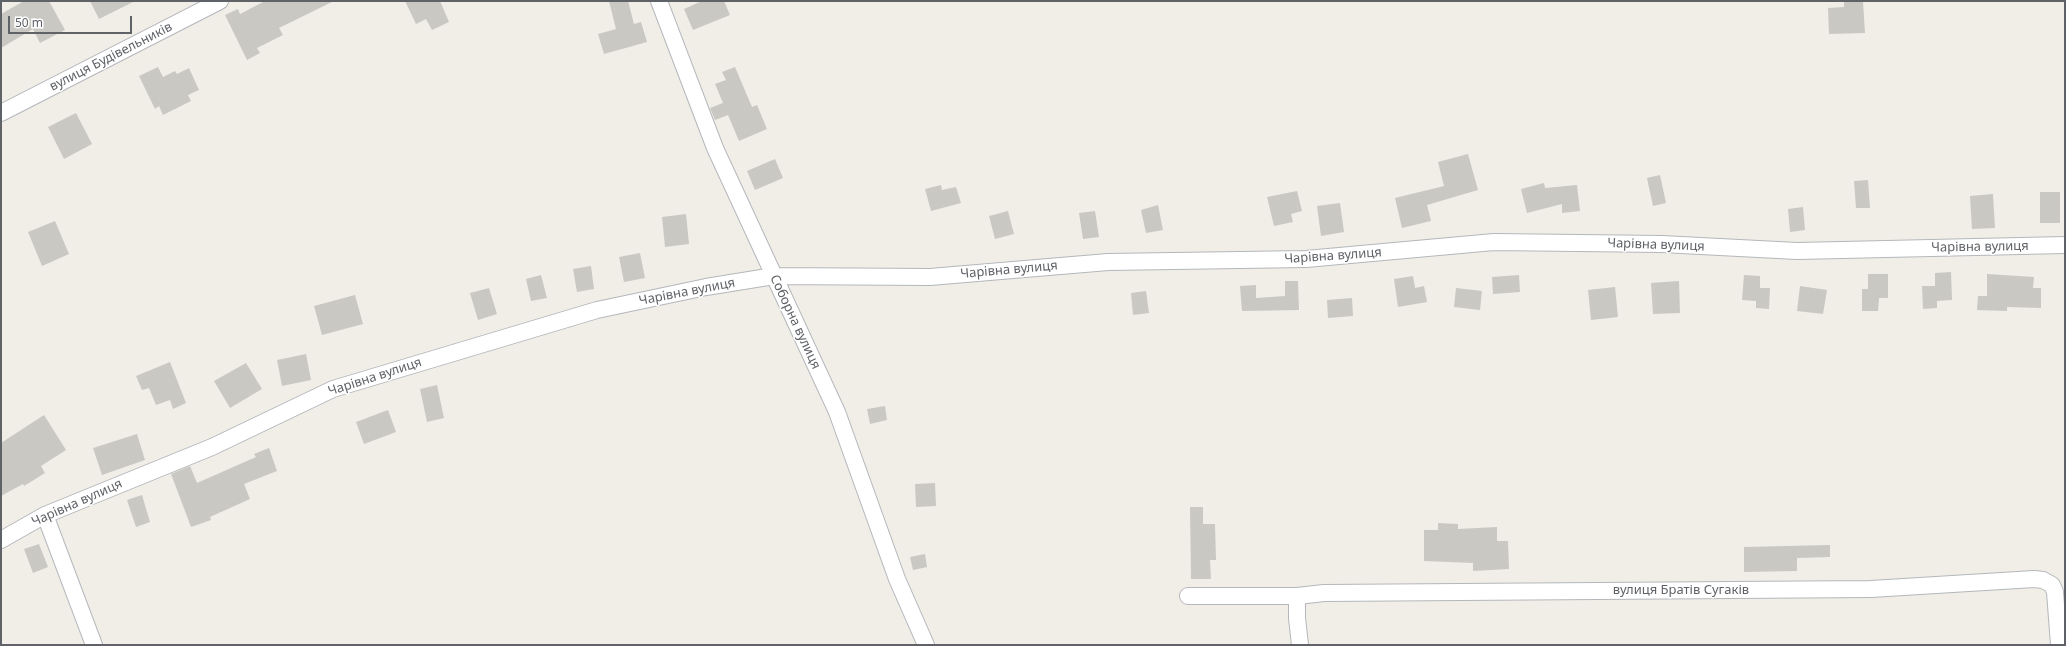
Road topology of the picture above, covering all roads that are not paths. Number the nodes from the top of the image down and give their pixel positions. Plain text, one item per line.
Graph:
1 (220, 1) edge
2 (659, 1) edge
3 (1, 113) edge
4 (2065, 245) edge
5 (774, 276) junction
6 (45, 515) junction
7 (1, 540) edge
8 (1188, 596) dead end
9 (1297, 596) junction
10 (94, 645) edge
11 (926, 645) edge
12 (1300, 645) edge
13 (2059, 645) edge

1 - 3 street, вулиця Будівельників
2 - 5 street, Соборна вулиця
4 - 5 street, Чарівна вулиця
5 - 6 street, Чарівна вулиця
5 - 11 street, Соборна вулиця
6 - 7 street, Чарівна вулиця
6 - 10 street
8 - 9 street, вулиця Братів Сугаків
9 - 12 street
9 - 13 street, вулиця Братів Сугаків

